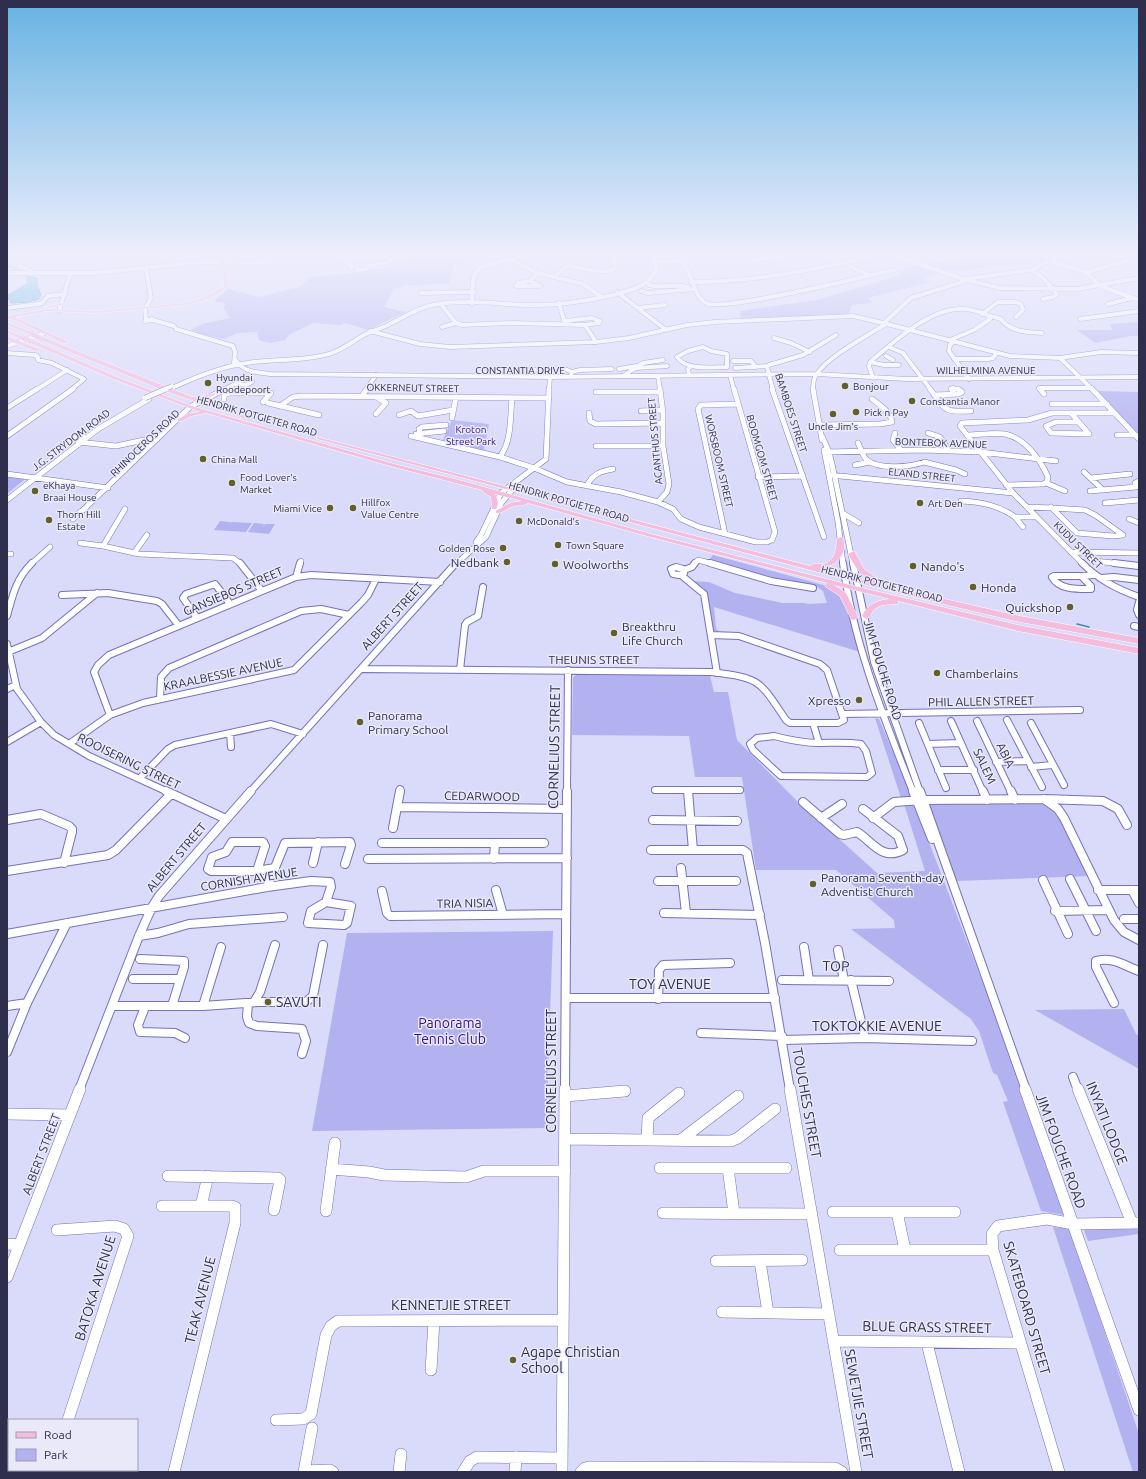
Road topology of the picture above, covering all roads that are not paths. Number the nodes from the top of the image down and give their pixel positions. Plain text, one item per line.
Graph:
1 (12, 325) edge
2 (29, 325) edge
3 (168, 325) edge
4 (383, 325) edge
5 (451, 325) edge
6 (461, 325) edge
7 (481, 325) edge
8 (585, 325) edge
9 (660, 325) edge
10 (694, 325) edge
11 (883, 325) edge
12 (893, 325) edge
13 (920, 325) edge
14 (982, 325) edge
15 (1004, 325) edge
16 (442, 327) dead end
17 (666, 330) junction
18 (912, 330) junction
19 (7, 331) edge
20 (371, 331) junction
21 (45, 333) junction
22 (1042, 333) dead end
23 (836, 335) dead end
24 (7, 338) edge
25 (774, 338) dead end
26 (952, 340) junction
27 (596, 342) junction
28 (13, 346) edge
29 (890, 347) junction
30 (810, 352) junction
31 (1139, 353) edge
32 (996, 354) junction
33 (1060, 358) junction
34 (954, 359) junction
35 (272, 360) junction
36 (663, 360) dead end
37 (893, 360) dead end
38 (733, 361) dead end
39 (870, 362) junction
40 (236, 363) junction
41 (876, 363) junction
42 (899, 365) dead end
43 (667, 366) dead end
44 (692, 366) junction
45 (768, 366) junction
46 (636, 367) junction
47 (756, 367) junction
48 (735, 368) dead end
49 (612, 369) dead end
50 (619, 369) dead end
51 (67, 370) junction
52 (219, 370) junction
53 (519, 370) dead end
54 (123, 372) junction
55 (240, 372) junction
56 (571, 374) junction
57 (817, 374) junction
58 (688, 375) junction
59 (375, 376) junction
60 (623, 376) junction
61 (730, 376) junction
62 (768, 376) junction
63 (835, 376) junction
64 (658, 377) junction
65 (1139, 377) edge
66 (115, 378) junction
67 (550, 378) junction
68 (874, 378) junction
69 (1082, 378) junction
70 (925, 379) junction
71 (969, 379) junction
72 (1033, 382) dead end
73 (173, 386) junction
74 (249, 387) junction
75 (1039, 388) junction
76 (1092, 388) junction
77 (596, 392) dead end
78 (660, 392) junction
79 (955, 394) dead end
80 (1044, 394) dead end
81 (934, 395) junction
82 (211, 396) junction
83 (362, 396) junction
84 (374, 396) junction
85 (186, 397) junction
86 (456, 397) junction
87 (512, 398) junction
88 (549, 398) junction
89 (147, 399) junction
90 (224, 399) dead end
91 (872, 399) dead end
92 (178, 403) junction
93 (200, 403) junction
94 (737, 404) junction
95 (1107, 404) junction
96 (280, 406) junction
97 (7, 408) edge
98 (192, 408) junction
99 (215, 408) junction
100 (453, 410) junction
101 (662, 410) junction
102 (641, 411) dead end
103 (971, 411) dead end
104 (1057, 411) dead end
105 (208, 413) junction
106 (589, 413) dead end
107 (1071, 413) junction
108 (1114, 413) junction
109 (376, 414) dead end
110 (400, 414) dead end
111 (319, 415) dead end
112 (452, 418) dead end
113 (180, 419) junction
114 (1079, 422) junction
115 (662, 423) junction
116 (446, 425) dead end
117 (418, 426) dead end
118 (819, 426) junction
119 (444, 431) dead end
120 (420, 433) junction
121 (895, 433) dead end
122 (928, 433) dead end
123 (90, 434) junction
124 (968, 435) junction
125 (7, 436) edge
126 (1117, 436) dead end
127 (1137, 437) edge
128 (158, 439) junction
129 (73, 443) junction
130 (90, 443) junction
131 (858, 443) dead end
132 (596, 446) dead end
133 (663, 446) junction
134 (900, 449) junction
135 (861, 450) junction
136 (923, 450) junction
137 (949, 451) junction
138 (827, 452) junction
139 (980, 452) junction
140 (500, 457) junction
141 (1039, 459) junction
142 (1056, 461) dead end
143 (870, 462) junction
144 (924, 462) junction
145 (855, 465) dead end
146 (534, 468) junction
147 (613, 469) dead end
148 (1084, 472) dead end
149 (7, 474) edge
150 (965, 474) dead end
151 (828, 475) junction
152 (22, 476) junction
153 (803, 476) junction
154 (32, 477) junction
155 (758, 477) junction
156 (835, 478) junction
157 (1091, 478) junction
158 (113, 481) junction
159 (457, 481) junction
160 (1137, 481) edge
161 (23, 482) junction
162 (1046, 483) junction
163 (1006, 485) junction
164 (94, 486) junction
165 (512, 486) junction
166 (587, 486) junction
167 (107, 488) junction
168 (1103, 490) junction
169 (1065, 491) dead end
170 (1090, 491) dead end
171 (1013, 493) junction
172 (504, 494) junction
173 (7, 495) edge
174 (7, 500) edge
175 (1139, 500) edge
176 (961, 501) dead end
177 (1127, 501) junction
178 (658, 502) junction
179 (1133, 506) dead end
180 (1027, 507) junction
181 (1051, 508) junction
182 (1117, 508) dead end
183 (125, 509) dead end
184 (556, 509) junction
185 (496, 510) junction
186 (844, 514) junction
187 (1036, 516) junction
188 (1015, 517) junction
189 (75, 519) dead end
190 (1129, 519) dead end
191 (1139, 523) edge
192 (846, 527) junction
193 (1023, 527) dead end
194 (725, 534) junction
195 (147, 535) dead end
196 (824, 537) dead end
197 (841, 539) junction
198 (80, 543) dead end
199 (103, 546) junction
200 (50, 547) dead end
201 (733, 548) junction
202 (1071, 552) junction
203 (134, 553) junction
204 (1139, 553) edge
205 (852, 554) junction
206 (301, 561) dead end
207 (1094, 561) dead end
208 (1139, 566) edge
209 (1081, 576) junction
210 (1097, 576) junction
211 (296, 577) junction
212 (814, 577) junction
213 (845, 577) junction
214 (1123, 578) junction
215 (376, 579) junction
216 (856, 580) junction
217 (1139, 580) edge
218 (440, 582) junction
219 (1139, 584) edge
220 (848, 586) junction
221 (483, 587) dead end
222 (813, 588) dead end
223 (858, 589) junction
224 (262, 591) junction
225 (10, 592) edge
226 (900, 592) junction
227 (98, 593) junction
228 (62, 595) dead end
229 (1139, 597) edge
230 (1139, 602) edge
231 (916, 603) junction
232 (230, 604) junction
233 (349, 615) junction
234 (1139, 615) edge
235 (7, 616) edge
236 (866, 616) junction
237 (854, 617) junction
238 (197, 618) junction
239 (178, 626) junction
240 (711, 635) junction
241 (1139, 641) edge
242 (7, 644) edge
243 (1139, 650) edge
244 (8, 652) junction
245 (362, 669) junction
246 (460, 670) junction
247 (568, 670) junction
248 (717, 673) junction
249 (16, 686) junction
250 (7, 689) edge
251 (160, 698) junction
252 (1080, 710) dead end
253 (842, 714) junction
254 (882, 714) junction
255 (893, 714) junction
256 (110, 715) junction
257 (1007, 720) dead end
258 (951, 721) dead end
259 (977, 721) dead end
260 (41, 722) junction
261 (813, 723) junction
262 (919, 723) dead end
263 (1031, 723) dead end
264 (230, 733) junction
265 (303, 734) junction
266 (7, 742) edge
267 (819, 743) junction
268 (961, 743) junction
269 (69, 744) junction
270 (928, 744) junction
271 (231, 747) dead end
272 (996, 762) junction
273 (1030, 764) junction
274 (1052, 765) junction
275 (938, 770) junction
276 (974, 770) junction
277 (140, 778) junction
278 (1064, 785) dead end
279 (400, 788) dead end
280 (946, 788) dead end
281 (1042, 788) dead end
282 (655, 790) dead end
283 (688, 790) junction
284 (740, 790) dead end
285 (171, 794) junction
286 (1044, 799) junction
287 (988, 800) junction
288 (1015, 800) junction
289 (920, 801) junction
290 (803, 802) dead end
291 (842, 804) dead end
292 (397, 807) junction
293 (567, 808) junction
294 (863, 809) dead end
295 (821, 818) junction
296 (873, 818) junction
297 (226, 819) junction
298 (7, 820) edge
299 (653, 820) dead end
300 (691, 820) junction
301 (737, 821) dead end
302 (1127, 824) dead end
303 (393, 828) dead end
304 (318, 842) junction
305 (382, 843) dead end
306 (495, 843) junction
307 (544, 843) dead end
308 (651, 850) dead end
309 (693, 850) junction
310 (567, 858) junction
311 (368, 859) dead end
312 (494, 859) junction
313 (64, 863) junction
314 (312, 863) dead end
315 (345, 864) dead end
316 (275, 868) junction
317 (681, 868) dead end
318 (7, 871) edge
319 (257, 871) junction
320 (1070, 879) dead end
321 (1043, 880) dead end
322 (658, 881) dead end
323 (683, 881) junction
324 (736, 881) dead end
325 (267, 887) junction
326 (496, 890) dead end
327 (1098, 890) junction
328 (1135, 890) edge
329 (382, 891) dead end
330 (326, 902) junction
331 (1139, 904) edge
332 (152, 907) junction
333 (1056, 910) junction
334 (1086, 910) junction
335 (1108, 910) junction
336 (664, 913) dead end
337 (686, 913) junction
338 (566, 914) junction
339 (503, 915) junction
340 (760, 915) junction
341 (283, 917) dead end
342 (1124, 919) dead end
343 (1139, 919) edge
344 (67, 923) junction
345 (1096, 931) dead end
346 (7, 934) edge
347 (1068, 934) dead end
348 (140, 936) junction
349 (1139, 940) edge
350 (275, 945) dead end
351 (323, 945) dead end
352 (221, 947) dead end
353 (804, 947) dead end
354 (838, 950) dead end
355 (140, 959) dead end
356 (730, 963) dead end
357 (1139, 971) edge
358 (133, 979) dead end
359 (180, 979) junction
360 (782, 980) dead end
361 (809, 980) junction
362 (848, 980) junction
363 (889, 981) dead end
364 (566, 998) junction
365 (775, 998) junction
366 (658, 999) junction
367 (254, 1002) junction
368 (27, 1003) junction
369 (1114, 1004) dead end
370 (7, 1006) edge
371 (112, 1006) junction
372 (172, 1006) junction
373 (203, 1006) junction
374 (145, 1007) junction
375 (701, 1033) dead end
376 (185, 1038) dead end
377 (782, 1038) junction
378 (865, 1038) junction
379 (972, 1041) dead end
380 (7, 1052) edge
381 (302, 1054) dead end
382 (1073, 1077) dead end
383 (625, 1091) dead end
384 (680, 1093) dead end
385 (565, 1096) junction
386 (738, 1096) dead end
387 (775, 1109) dead end
388 (7, 1114) edge
389 (70, 1115) junction
390 (565, 1139) junction
391 (682, 1139) junction
392 (647, 1140) junction
393 (335, 1143) dead end
394 (660, 1168) dead end
395 (728, 1168) junction
396 (786, 1168) dead end
397 (331, 1169) junction
398 (564, 1171) junction
399 (168, 1176) dead end
400 (208, 1176) junction
401 (162, 1206) dead end
402 (201, 1206) junction
403 (274, 1210) dead end
404 (326, 1212) dead end
405 (833, 1212) dead end
406 (897, 1212) junction
407 (955, 1212) dead end
408 (662, 1213) dead end
409 (734, 1213) junction
410 (812, 1214) junction
411 (1135, 1223) edge
412 (1072, 1224) junction
413 (58, 1230) dead end
414 (7, 1244) edge
415 (19, 1245) junction
416 (840, 1250) dead end
417 (905, 1250) junction
418 (993, 1250) junction
419 (802, 1260) dead end
420 (716, 1261) dead end
421 (760, 1261) junction
422 (7, 1277) edge
423 (722, 1312) dead end
424 (768, 1313) junction
425 (829, 1314) junction
426 (563, 1320) junction
427 (434, 1321) junction
428 (833, 1341) junction
429 (927, 1343) junction
430 (1020, 1343) junction
431 (431, 1370) dead end
432 (1139, 1410) edge
433 (68, 1419) edge
434 (276, 1420) dead end
435 (312, 1428) dead end
436 (401, 1454) dead end
437 (516, 1457) junction
438 (562, 1458) junction
439 (174, 1472) edge
440 (304, 1472) edge
441 (332, 1472) edge
442 (399, 1472) edge
443 (463, 1472) edge
444 (515, 1472) edge
445 (562, 1472) edge
446 (581, 1472) edge
447 (842, 1472) edge
448 (856, 1472) edge
449 (959, 1472) edge
450 (1059, 1472) edge

1 - 54 main road, HENDRIK POTGIETER ROAD, bridge
2 - 21 main road
3 - 40 street
4 - 20 street
5 - 16 street
6 - 7 street
8 - 27 street
9 - 17 street
10 - 17 street
11 - 57 street
12 - 18 street
13 - 18 street
14 - 26 street
15 - 22 street
17 - 27 street
18 - 26 street
18 - 29 street
19 - 28 main road, HENDRIK POTGIETER ROAD
20 - 27 street
20 - 35 street
21 - 28 street
21 - 54 main road
23 - 30 street, BAMBOES STREET
24 - 28 main road
25 - 30 street
26 - 32 street
26 - 34 street
28 - 51 street
28 - 66 main road
28 - 66 main road, HENDRIK POTGIETER ROAD, bridge
29 - 39 street
29 - 70 street
30 - 45 street, BAMBOES STREET
31 - 33 street
32 - 33 street
32 - 34 street
33 - 69 street
34 - 71 street
35 - 40 street
35 - 40 street
36 - 46 street
37 - 41 street
38 - 47 street
39 - 41 street
39 - 68 street
40 - 52 street
40 - 55 street
40 - 59 street, CONSTANTIA DRIVE
40 - 73 street
41 - 42 street
43 - 46 street
44 - 44 street
44 - 58 street
45 - 47 street
45 - 62 street, BAMBOES STREET
46 - 50 street
46 - 60 street
47 - 48 street
49 - 56 street
51 - 97 street
51 - 125 street
52 - 55 street, CONSTANTIA DRIVE
52 - 73 street
53 - 56 street
54 - 85 main road, HENDRIK POTGIETER ROAD
55 - 59 street, CONSTANTIA DRIVE
56 - 60 street, CONSTANTIA DRIVE
56 - 67 street, CONSTANTIA DRIVE
57 - 62 street, CONSTANTIA DRIVE
57 - 63 street, WILHELMINA AVENUE
57 - 63 street
57 - 118 street, JIM FOUCHE ROAD
58 - 61 street, CONSTANTIA DRIVE
58 - 64 street, CONSTANTIA DRIVE
59 - 67 street, CONSTANTIA DRIVE
59 - 83 street
60 - 64 street, CONSTANTIA DRIVE
61 - 62 street, CONSTANTIA DRIVE
61 - 64 street, CONSTANTIA DRIVE
61 - 94 street, BOOMGOM STREET
62 - 153 street, BAMBOES STREET
63 - 68 street, WILHELMINA AVENUE
64 - 67 street, CONSTANTIA DRIVE
64 - 78 street, ACANTHUS STREET
65 - 69 street, WILHELMINA AVENUE
66 - 92 main road, HENDRIK POTGIETER ROAD
67 - 88 street
68 - 70 street, WILHELMINA AVENUE
69 - 71 street, WILHELMINA AVENUE
69 - 76 street
70 - 71 street, WILHELMINA AVENUE
70 - 81 street
72 - 75 street
73 - 89 street, bridge
74 - 82 street, RHINOCEROS ROAD
74 - 90 street
74 - 96 street
75 - 76 street
75 - 80 street
76 - 95 street
77 - 78 street
78 - 101 street, ACANTHUS STREET
79 - 81 street
81 - 103 street
82 - 85 main road
82 - 93 street, RHINOCEROS ROAD
82 - 99 main road
83 - 84 street, OKKERNEUT STREET
83 - 96 street, OKKERNEUT STREET
84 - 86 street, OKKERNEUT STREET
84 - 109 street
85 - 93 main road, HENDRIK POTGIETER ROAD
86 - 87 street, OKKERNEUT STREET
86 - 100 street
87 - 88 street, OKKERNEUT STREET
87 - 140 street
88 - 146 street, ALBERT STREET
89 - 123 street, J.G. STRYDOM ROAD
89 - 129 street, J.G. STRYDOM ROAD
91 - 118 street
92 - 98 main road, HENDRIK POTGIETER ROAD
92 - 113 main road
93 - 98 street, RHINOCEROS ROAD
93 - 99 main road, HENDRIK POTGIETER ROAD
94 - 155 street, BOOMGOM STREET
94 - 194 street, WORSBOOM STREET
95 - 104 street
95 - 108 street
96 - 111 street
98 - 105 main road, HENDRIK POTGIETER ROAD
98 - 113 street, RHINOCEROS ROAD
99 - 165 main road, HENDRIK POTGIETER ROAD
100 - 110 street
100 - 112 street
101 - 102 street
101 - 115 street, ACANTHUS STREET
105 - 113 main road
105 - 159 main road, HENDRIK POTGIETER ROAD
106 - 115 street
107 - 108 street
107 - 114 street
107 - 124 street, KUDU STREET
108 - 127 street
113 - 128 street, RHINOCEROS ROAD
114 - 114 street
115 - 133 street, ACANTHUS STREET
116 - 120 street
117 - 120 street
118 - 138 street, JIM FOUCHE ROAD
119 - 120 street
120 - 140 street
121 - 134 street
122 - 137 street
123 - 129 street, J.G. STRYDOM ROAD
123 - 130 street
124 - 139 street, KUDU STREET
124 - 141 street
126 - 127 street
128 - 130 street
128 - 158 street, RHINOCEROS ROAD
128 - 167 street, RHINOCEROS ROAD
129 - 130 street
129 - 130 street
129 - 154 street, J.G. STRYDOM ROAD
131 - 135 street
132 - 133 street
133 - 178 street, ACANTHUS STREET
134 - 135 street, BONTEBOK AVENUE
134 - 136 street, BONTEBOK AVENUE
135 - 138 street, BONTEBOK AVENUE
135 - 143 street
136 - 137 street, BONTEBOK AVENUE
136 - 144 street
137 - 139 street, BONTEBOK AVENUE
138 - 151 street, JIM FOUCHE ROAD
138 - 156 street, JIM FOUCHE ROAD
139 - 141 street, BONTEBOK AVENUE
139 - 163 street, KUDU STREET
140 - 146 street
141 - 142 street, BONTEBOK AVENUE
141 - 162 street
143 - 144 street
143 - 145 street
144 - 150 street
146 - 165 street, ALBERT STREET
146 - 166 street
147 - 166 street
148 - 157 street
149 - 152 street
151 - 156 street, ELAND STREET
151 - 197 street, JIM FOUCHE ROAD
152 - 154 street
152 - 161 street
153 - 155 street
153 - 196 street, BAMBOES STREET
154 - 161 street, J.G. STRYDOM ROAD
154 - 164 street
154 - 174 street, J.G. STRYDOM ROAD
155 - 194 street, BOOMGOM STREET
156 - 171 street, ELAND STREET
156 - 186 street, JIM FOUCHE ROAD
157 - 160 street
157 - 168 street
158 - 164 street
158 - 167 street, RHINOCEROS ROAD
159 - 172 main road, HENDRIK POTGIETER ROAD
159 - 185 main road
160 - 168 street
161 - 173 street, J.G. STRYDOM ROAD
162 - 163 street
162 - 169 street
163 - 171 street, KUDU STREET
164 - 167 street
165 - 172 street, ALBERT STREET
165 - 201 main road, HENDRIK POTGIETER ROAD
166 - 178 street
167 - 189 street, RHINOCEROS ROAD
168 - 170 street
171 - 180 street, KUDU STREET
172 - 184 main road, HENDRIK POTGIETER ROAD
172 - 185 street, ALBERT STREET
175 - 177 street
176 - 188 street
177 - 179 street
177 - 182 street
178 - 194 street
180 - 181 street
180 - 187 street, KUDU STREET
181 - 181 street
183 - 199 street
184 - 185 main road
184 - 212 main road, HENDRIK POTGIETER ROAD
185 - 218 street, ALBERT STREET
186 - 192 street, JIM FOUCHE ROAD
186 - 192 street
187 - 188 street
187 - 202 street, KUDU STREET
188 - 193 street
190 - 191 street
192 - 205 street, JIM FOUCHE ROAD
195 - 203 street
197 - 201 main road
197 - 213 street, JIM FOUCHE ROAD
198 - 199 street
199 - 203 street
200 - 225 street
201 - 213 main road, HENDRIK POTGIETER ROAD
202 - 204 street
202 - 210 street, KUDU STREET
203 - 224 street
205 - 216 street, JIM FOUCHE ROAD
205 - 226 main road
206 - 211 street
207 - 208 street
209 - 209 street
209 - 210 street
210 - 214 street
210 - 229 street, KUDU STREET
211 - 215 street, GANSIEBOS STREET
211 - 224 street, GANSIEBOS STREET
212 - 220 main road, HENDRIK POTGIETER ROAD
212 - 237 main road
213 - 216 main road, HENDRIK POTGIETER ROAD
213 - 220 street, JIM FOUCHE ROAD
214 - 217 street
214 - 219 street
215 - 218 street, GANSIEBOS STREET
215 - 233 street, KRAALBESSIE AVENUE
216 - 223 street, JIM FOUCHE ROAD
216 - 226 main road, HENDRIK POTGIETER ROAD
218 - 245 street, ALBERT STREET
220 - 223 main road, HENDRIK POTGIETER ROAD
220 - 237 street, JIM FOUCHE ROAD
221 - 246 street
222 - 240 street
223 - 231 main road, HENDRIK POTGIETER ROAD
223 - 236 street, JIM FOUCHE ROAD
224 - 232 street, GANSIEBOS STREET
225 - 235 street
226 - 241 main road, HENDRIK POTGIETER ROAD
227 - 228 street
227 - 239 street
227 - 244 street
230 - 234 street
231 - 236 main road
231 - 243 main road, HENDRIK POTGIETER ROAD
232 - 238 street, GANSIEBOS STREET
232 - 238 street
233 - 251 street, KRAALBESSIE AVENUE
233 - 251 street
236 - 255 street, JIM FOUCHE ROAD
237 - 254 street, JIM FOUCHE ROAD
238 - 239 street, GANSIEBOS STREET
239 - 256 street, GANSIEBOS STREET
240 - 248 street
240 - 253 street
242 - 244 street, ROOISERING STREET
244 - 249 street, ROOISERING STREET
245 - 246 street, THEUNIS STREET
245 - 265 street, ALBERT STREET
246 - 247 street, THEUNIS STREET
247 - 248 street, THEUNIS STREET
247 - 293 street, CORNELIUS STREET
248 - 261 street, THEUNIS STREET
249 - 250 street
249 - 260 street, ROOISERING STREET
251 - 256 street, KRAALBESSIE AVENUE
252 - 255 street, PHIL ALLEN STREET
253 - 254 street, PHIL ALLEN STREET
253 - 261 street
254 - 255 street, PHIL ALLEN STREET
254 - 289 street, JIM FOUCHE ROAD
255 - 289 street, JIM FOUCHE ROAD
256 - 269 street, KRAALBESSIE AVENUE
257 - 273 street
258 - 268 street, SALEM
259 - 272 street, ABIA
260 - 266 street
260 - 269 street, ROOISERING STREET
261 - 267 street
262 - 270 street
263 - 274 street
264 - 265 street
264 - 271 street
264 - 277 street
265 - 297 street, ALBERT STREET
267 - 267 street
268 - 270 street, SALEM
268 - 276 street, SALEM
269 - 277 street, ROOISERING STREET
270 - 275 street
272 - 273 street
272 - 288 street, ABIA
273 - 274 street
273 - 281 street
274 - 278 street
275 - 276 street
275 - 280 street
276 - 287 street, SALEM
277 - 285 street, ROOISERING STREET
279 - 292 street
282 - 283 street
283 - 284 street
283 - 300 street
285 - 297 street, ROOISERING STREET
285 - 313 street
286 - 288 street
286 - 302 street
286 - 327 street
287 - 288 street
287 - 289 street
289 - 296 street
289 - 412 street, JIM FOUCHE ROAD
290 - 295 street
291 - 295 street
292 - 293 street, CEDARWOOD
292 - 303 street
293 - 310 street, CORNELIUS STREET
294 - 296 street
295 - 296 street
297 - 332 street, ALBERT STREET
298 - 313 street
299 - 300 street
300 - 301 street
300 - 309 street
304 - 314 street
304 - 315 street
304 - 316 street
305 - 306 street
306 - 307 street
306 - 312 street
308 - 309 street
309 - 340 street, TOUCHES STREET
310 - 312 street
310 - 338 street, CORNELIUS STREET
311 - 312 street
313 - 318 street
316 - 319 street
316 - 325 street
317 - 323 street
319 - 319 street
320 - 334 street
321 - 333 street
322 - 323 street
323 - 324 street
323 - 337 street
325 - 330 street, CORNISH AVENUE
325 - 332 street, CORNISH AVENUE
326 - 339 street
327 - 328 street
327 - 335 street
328 - 331 street
329 - 339 street, TRIA NISIA
330 - 330 street
332 - 344 street, CORNISH AVENUE
332 - 348 street, ALBERT STREET
333 - 334 street
333 - 347 street
334 - 335 street
334 - 345 street
335 - 349 street
336 - 337 street
337 - 340 street
338 - 339 street, TRIA NISIA
338 - 364 street, CORNELIUS STREET
340 - 365 street, TOUCHES STREET
341 - 348 street
342 - 343 street
344 - 346 street, CORNISH AVENUE
344 - 368 street
348 - 371 street, ALBERT STREET
350 - 367 street
351 - 367 street
352 - 373 street
353 - 361 street
354 - 362 street
355 - 359 street
356 - 366 street
357 - 369 street
358 - 359 street
359 - 372 street
360 - 361 street, TOP
361 - 362 street, TOP
362 - 363 street, TOP
362 - 378 street
364 - 366 street, TOY AVENUE
364 - 385 street, CORNELIUS STREET
365 - 366 street, TOY AVENUE
365 - 377 street, TOUCHES STREET
367 - 373 street
367 - 381 street
368 - 370 street
368 - 380 street
371 - 374 street
371 - 389 street, ALBERT STREET
372 - 373 street
372 - 374 street
374 - 376 street
375 - 377 street, TOKTOKKIE AVENUE
377 - 378 street, TOKTOKKIE AVENUE
377 - 410 street, TOUCHES STREET
378 - 379 street, TOKTOKKIE AVENUE
382 - 411 street, INYATI LODGE
383 - 385 street
384 - 392 street
385 - 390 street, CORNELIUS STREET
386 - 391 street
387 - 391 street
388 - 389 street
389 - 415 street, ALBERT STREET
390 - 392 street
390 - 398 street, CORNELIUS STREET
391 - 392 street
393 - 397 street
394 - 395 street
395 - 396 street
395 - 409 street
397 - 398 street
397 - 404 street
398 - 426 street, CORNELIUS STREET
399 - 400 street
400 - 402 street
400 - 403 street
401 - 402 street, TEAK AVENUE
402 - 439 street, TEAK AVENUE
405 - 406 street
406 - 407 street
406 - 417 street
408 - 409 street
409 - 410 street
410 - 425 street, TOUCHES STREET
411 - 412 street, SKATEBOARD STREET
412 - 418 street, SKATEBOARD STREET
412 - 432 street, JIM FOUCHE ROAD
413 - 433 street, BATOKA AVENUE
414 - 415 street
415 - 422 street, ALBERT STREET
416 - 417 street
417 - 418 street
418 - 430 street, SKATEBOARD STREET
419 - 421 street
420 - 421 street
421 - 424 street
423 - 424 street
424 - 425 street
425 - 428 street, TOUCHES STREET
426 - 427 street, KENNETJIE STREET
426 - 438 street, CORNELIUS STREET
427 - 431 street
427 - 434 street, KENNETJIE STREET
428 - 429 street, BLUE GRASS STREET
428 - 448 street, SEWETJIE STREET
429 - 430 street, BLUE GRASS STREET
429 - 449 street
430 - 450 street, SKATEBOARD STREET
435 - 440 street
436 - 442 street
437 - 438 street
437 - 443 street
437 - 444 street
438 - 445 street, CORNELIUS STREET
440 - 441 street
446 - 447 street

